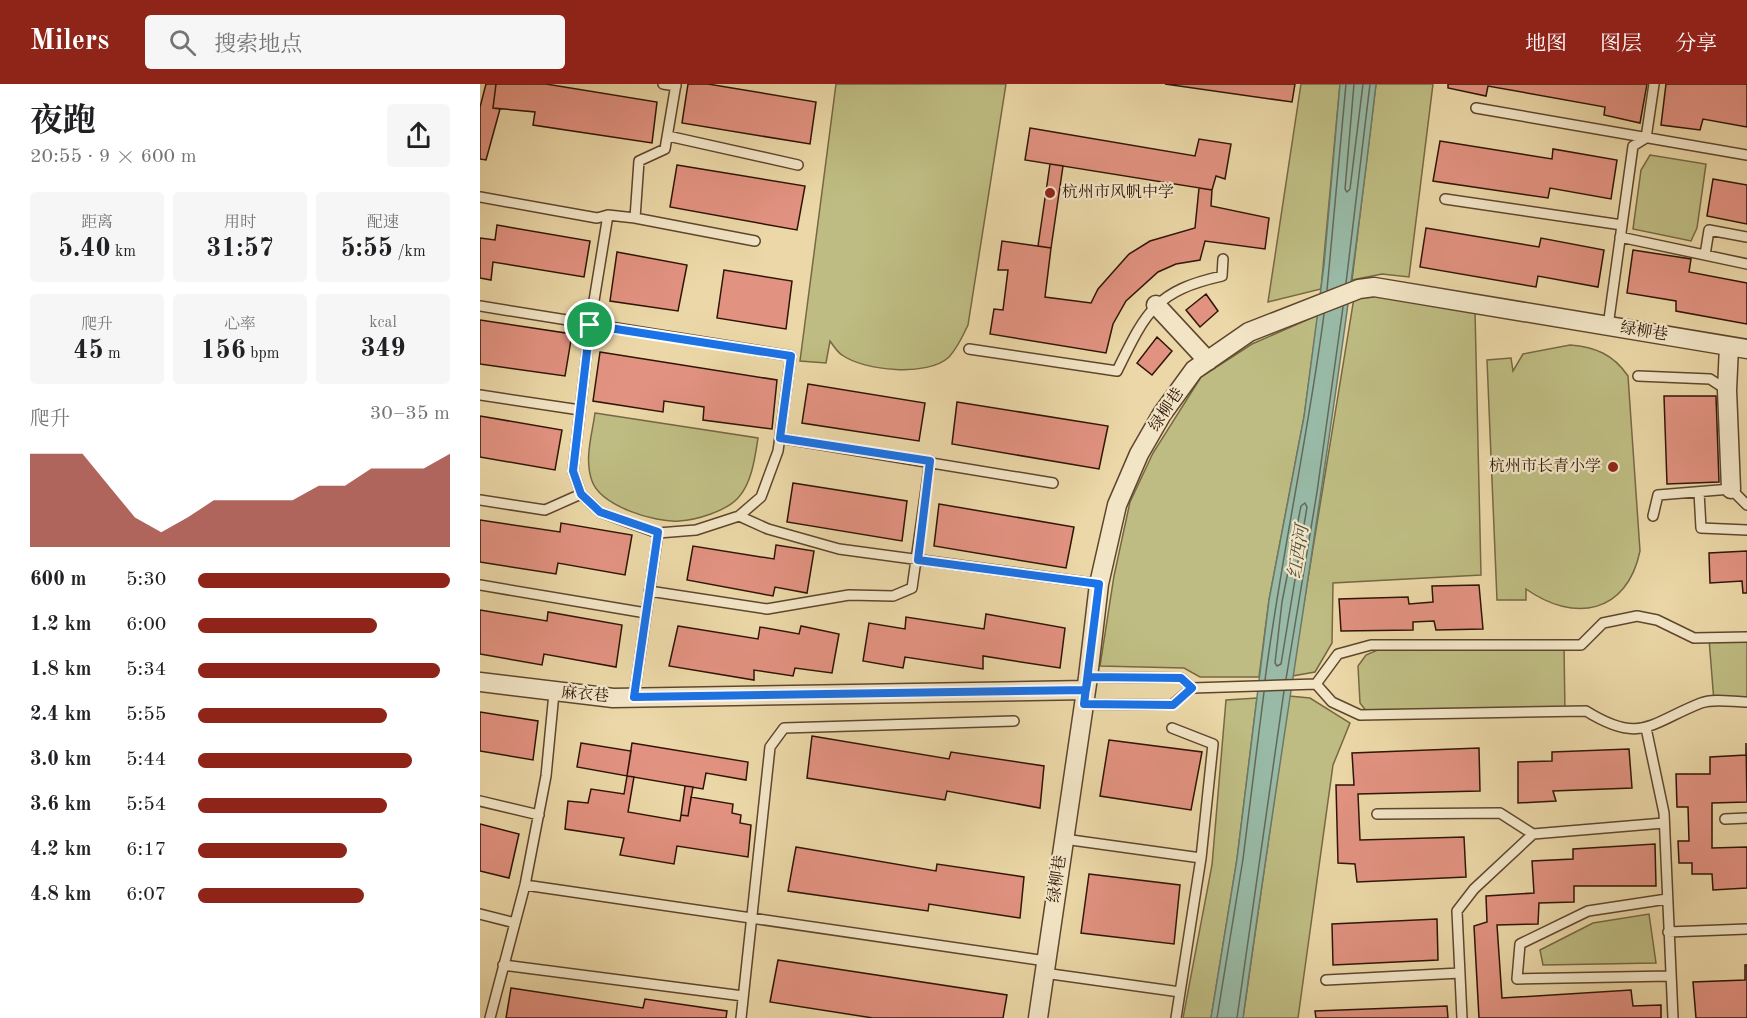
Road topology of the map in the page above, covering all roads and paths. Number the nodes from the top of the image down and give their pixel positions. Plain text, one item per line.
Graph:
1 (663, 84) edge
2 (1654, 84) edge
3 (676, 85) edge
4 (1476, 108) dead end
5 (668, 136) junction
6 (1646, 138) junction
7 (1747, 155) edge
8 (798, 165) dead end
9 (480, 197) edge
10 (1446, 199) dead end
11 (608, 215) junction
12 (635, 218) junction
13 (1622, 225) junction
14 (1620, 237) junction
15 (1747, 237) edge
16 (755, 241) dead end
17 (1705, 255) junction
18 (1223, 259) dead end
19 (1747, 264) edge
20 (1156, 305) junction
21 (480, 306) edge
22 (590, 325) junction
23 (1608, 326) junction
24 (1729, 346) junction
25 (969, 349) dead end
26 (1747, 349) edge
27 (1208, 361) junction
28 (1638, 376) dead end
29 (1727, 390) junction
30 (480, 395) edge
31 (580, 410) junction
32 (780, 438) junction
33 (930, 461) junction
34 (1053, 483) dead end
35 (1731, 489) junction
36 (1699, 492) junction
37 (581, 494) junction
38 (480, 500) edge
39 (1747, 505) edge
40 (739, 516) junction
41 (1653, 516) dead end
42 (1747, 530) edge
43 (658, 532) junction
44 (918, 560) junction
45 (1099, 584) junction
46 (480, 585) edge
47 (649, 591) junction
48 (646, 613) junction
49 (1747, 637) edge
50 (480, 682) edge
51 (1316, 684) junction
52 (1192, 688) junction
53 (1086, 690) junction
54 (554, 693) junction
55 (634, 697) junction
56 (1747, 702) edge
57 (1014, 721) dead end
58 (1172, 728) dead end
59 (1646, 728) junction
60 (480, 801) edge
61 (1377, 814) dead end
62 (539, 815) junction
63 (1747, 818) edge
64 (1725, 819) dead end
65 (1664, 823) junction
66 (1533, 834) junction
67 (1064, 839) junction
68 (1201, 858) junction
69 (525, 885) junction
70 (1667, 899) junction
71 (480, 914) edge
72 (752, 917) junction
73 (515, 923) junction
74 (1747, 928) edge
75 (1668, 932) junction
76 (504, 965) junction
77 (1045, 967) junction
78 (1460, 973) junction
79 (1670, 976) junction
80 (1326, 980) dead end
81 (1180, 992) junction
82 (743, 996) junction
83 (490, 1018) edge
84 (741, 1018) edge
85 (1038, 1018) edge
86 (1176, 1018) edge
87 (1462, 1018) edge
88 (1673, 1018) edge

1 - 3 lane
2 - 6 lane
3 - 5 lane
4 - 6 lane
5 - 8 lane
5 - 12 lane
6 - 7 lane
6 - 13 lane
9 - 11 lane
10 - 13 lane
11 - 12 lane
11 - 22 lane
12 - 16 lane
13 - 14 lane
14 - 17 lane
14 - 23 lane
15 - 17 lane
17 - 19 lane
18 - 20 lane
20 - 25 lane
20 - 27 street
21 - 22 lane
22 - 31 lane
22 - 32 lane
23 - 24 street, 绿柳巷
23 - 27 street, 绿柳巷
24 - 26 street, 绿柳巷
24 - 29 street
27 - 45 street, 绿柳巷
28 - 29 lane
29 - 35 street
30 - 31 lane
31 - 37 lane
32 - 33 lane
32 - 40 lane
33 - 34 lane
33 - 44 lane
35 - 36 lane
35 - 39 lane
36 - 41 lane
36 - 42 lane
37 - 38 lane
37 - 43 lane
40 - 43 lane
40 - 44 lane
43 - 47 lane
44 - 45 lane
44 - 47 lane
45 - 53 street, 绿柳巷
46 - 48 lane
47 - 48 lane
48 - 55 lane
49 - 51 lane
50 - 54 street, 麻衣巷
51 - 52 lane
51 - 59 lane
52 - 53 lane
52 - 53 lane
53 - 55 street, 麻衣巷
53 - 67 street, 绿柳巷
54 - 55 street, 麻衣巷
54 - 62 lane
56 - 59 lane
57 - 72 lane
58 - 68 lane
59 - 65 lane
60 - 62 lane
61 - 66 lane
62 - 69 lane
63 - 64 lane
65 - 66 lane
65 - 70 lane
66 - 78 lane
67 - 68 lane
67 - 77 street, 绿柳巷
68 - 81 lane
69 - 72 lane
69 - 73 lane
70 - 75 lane
70 - 79 lane
71 - 73 lane
72 - 77 lane
72 - 82 lane
73 - 76 lane
74 - 75 lane
75 - 79 lane
76 - 82 lane
76 - 83 lane
77 - 81 lane
77 - 85 street, 绿柳巷
78 - 80 lane
78 - 87 lane
79 - 88 lane
81 - 86 lane
82 - 84 lane

